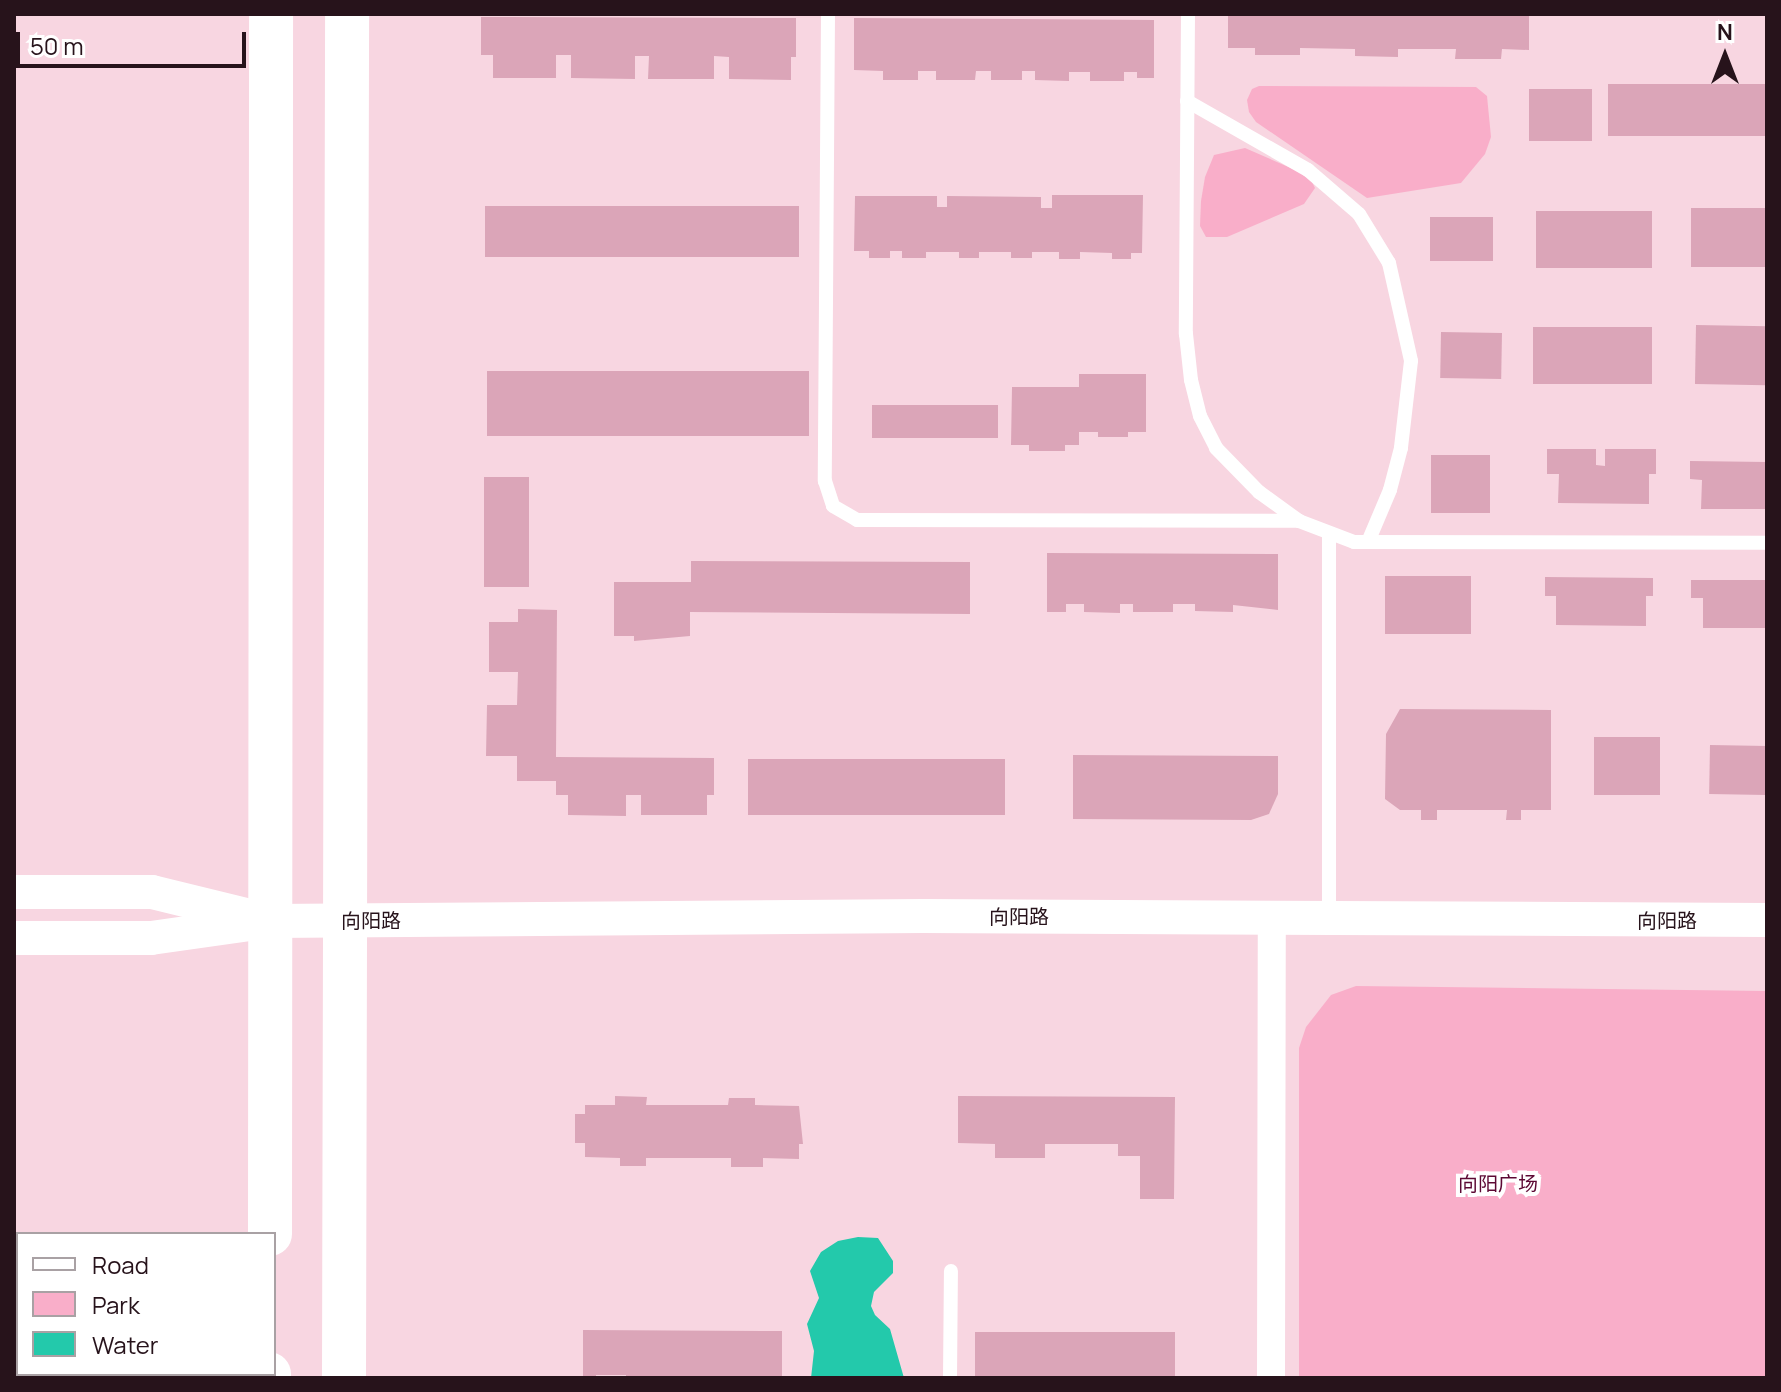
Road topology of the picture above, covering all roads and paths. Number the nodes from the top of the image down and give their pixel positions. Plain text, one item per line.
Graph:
1 (271, 14) edge
2 (347, 14) edge
3 (828, 14) edge
4 (1188, 14) edge
5 (1187, 101) junction
6 (1299, 521) junction
7 (1329, 534) junction
8 (1368, 542) junction
9 (1767, 543) edge
10 (14, 892) edge
11 (1272, 918) junction
12 (1329, 918) junction
13 (1767, 920) edge
14 (270, 921) junction
15 (345, 921) junction
16 (14, 938) edge
17 (270, 1232) edge
18 (951, 1271) dead end
19 (344, 1378) edge
20 (950, 1378) edge
21 (1271, 1378) edge

1 - 14 main road
2 - 15 main road
3 - 6 lane
4 - 5 lane
5 - 6 lane
5 - 8 lane
6 - 7 lane
7 - 8 lane
7 - 12 lane
8 - 9 lane
10 - 14 street, 向阳路
11 - 12 street, 向阳路
11 - 15 street, 向阳路
11 - 21 street
12 - 13 street, 向阳路
14 - 15 street, 向阳路
14 - 16 street, 向阳路
14 - 17 main road
15 - 19 main road
18 - 20 lane

